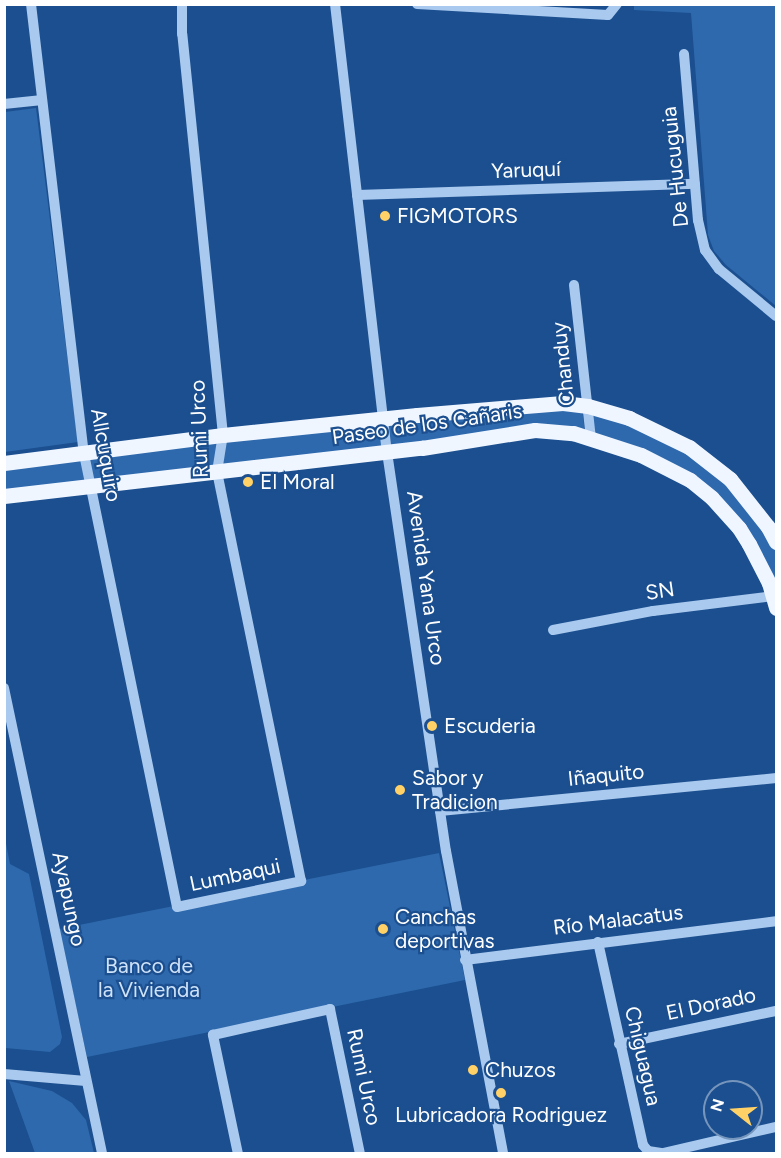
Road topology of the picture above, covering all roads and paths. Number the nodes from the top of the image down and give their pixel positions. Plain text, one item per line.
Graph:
1 (31, 4) edge
2 (182, 4) edge
3 (335, 4) edge
4 (417, 4) edge
5 (617, 4) edge
6 (478, 6) edge
7 (684, 54) dead end
8 (40, 100) junction
9 (4, 104) edge
10 (695, 184) junction
11 (357, 195) junction
12 (574, 285) dead end
13 (777, 316) edge
14 (588, 406) junction
15 (383, 418) junction
16 (223, 435) junction
17 (591, 438) junction
18 (387, 452) junction
19 (84, 454) junction
20 (4, 463) edge
21 (217, 472) junction
22 (91, 486) junction
23 (4, 496) edge
24 (777, 542) edge
25 (775, 602) edge
26 (553, 630) dead end
27 (4, 688) edge
28 (777, 778) edge
29 (440, 811) junction
30 (301, 881) joint
31 (177, 907) joint
32 (777, 921) edge
33 (598, 942) junction
34 (465, 960) junction
35 (777, 1011) edge
36 (619, 1044) junction
37 (4, 1074) edge
38 (86, 1081) junction
39 (777, 1127) edge
40 (672, 1152) edge
41 (102, 1154) edge
42 (238, 1154) edge
43 (360, 1154) edge
44 (502, 1154) edge

1 - 8 street, Allcuquiro
2 - 16 street, Rumi Urco
3 - 11 street, Avenida Yana Urco
4 - 6 street
5 - 6 street
7 - 10 street, De Hucuguia
8 - 9 street
8 - 19 street, Allcuquiro
10 - 11 street, Yaruquí
10 - 13 street, De Hucuguia
11 - 15 street, Avenida Yana Urco
12 - 14 street, Chanduy
14 - 15 main road, Paseo de los Cañaris
14 - 17 street, Chanduy
14 - 24 main road, Paseo de los Cañaris
15 - 16 main road, Paseo de los Cañaris
15 - 18 street, Avenida Yana Urco
16 - 19 main road, Paseo de los Cañaris
16 - 21 street, Rumi Urco
17 - 18 main road, Paseo de los Cañaris
17 - 25 main road, Paseo de los Cañaris
18 - 21 main road, Paseo de los Cañaris
18 - 29 street, Avenida Yana Urco
19 - 20 main road, Paseo de los Cañaris
19 - 22 street, Allcuquiro
21 - 22 main road, Paseo de los Cañaris
21 - 30 street, Rumi Urco
22 - 23 main road, Paseo de los Cañaris
22 - 31 street, Allcuquiro
25 - 26 street, SN
27 - 38 street, Ayapungo
28 - 29 street, Iñaquito
29 - 34 street, Avenida Yana Urco
30 - 31 street, Lumbaqui
32 - 33 street, Río Malacatus
33 - 34 street, Río Malacatus
33 - 36 street, Chiguagua
34 - 44 street, Avenida Yana Urco
35 - 36 street, El Dorado
36 - 40 street, Chiguagua
37 - 38 street
38 - 41 street, Ayapungo
39 - 40 street
42 - 43 street, Rumi Urco

